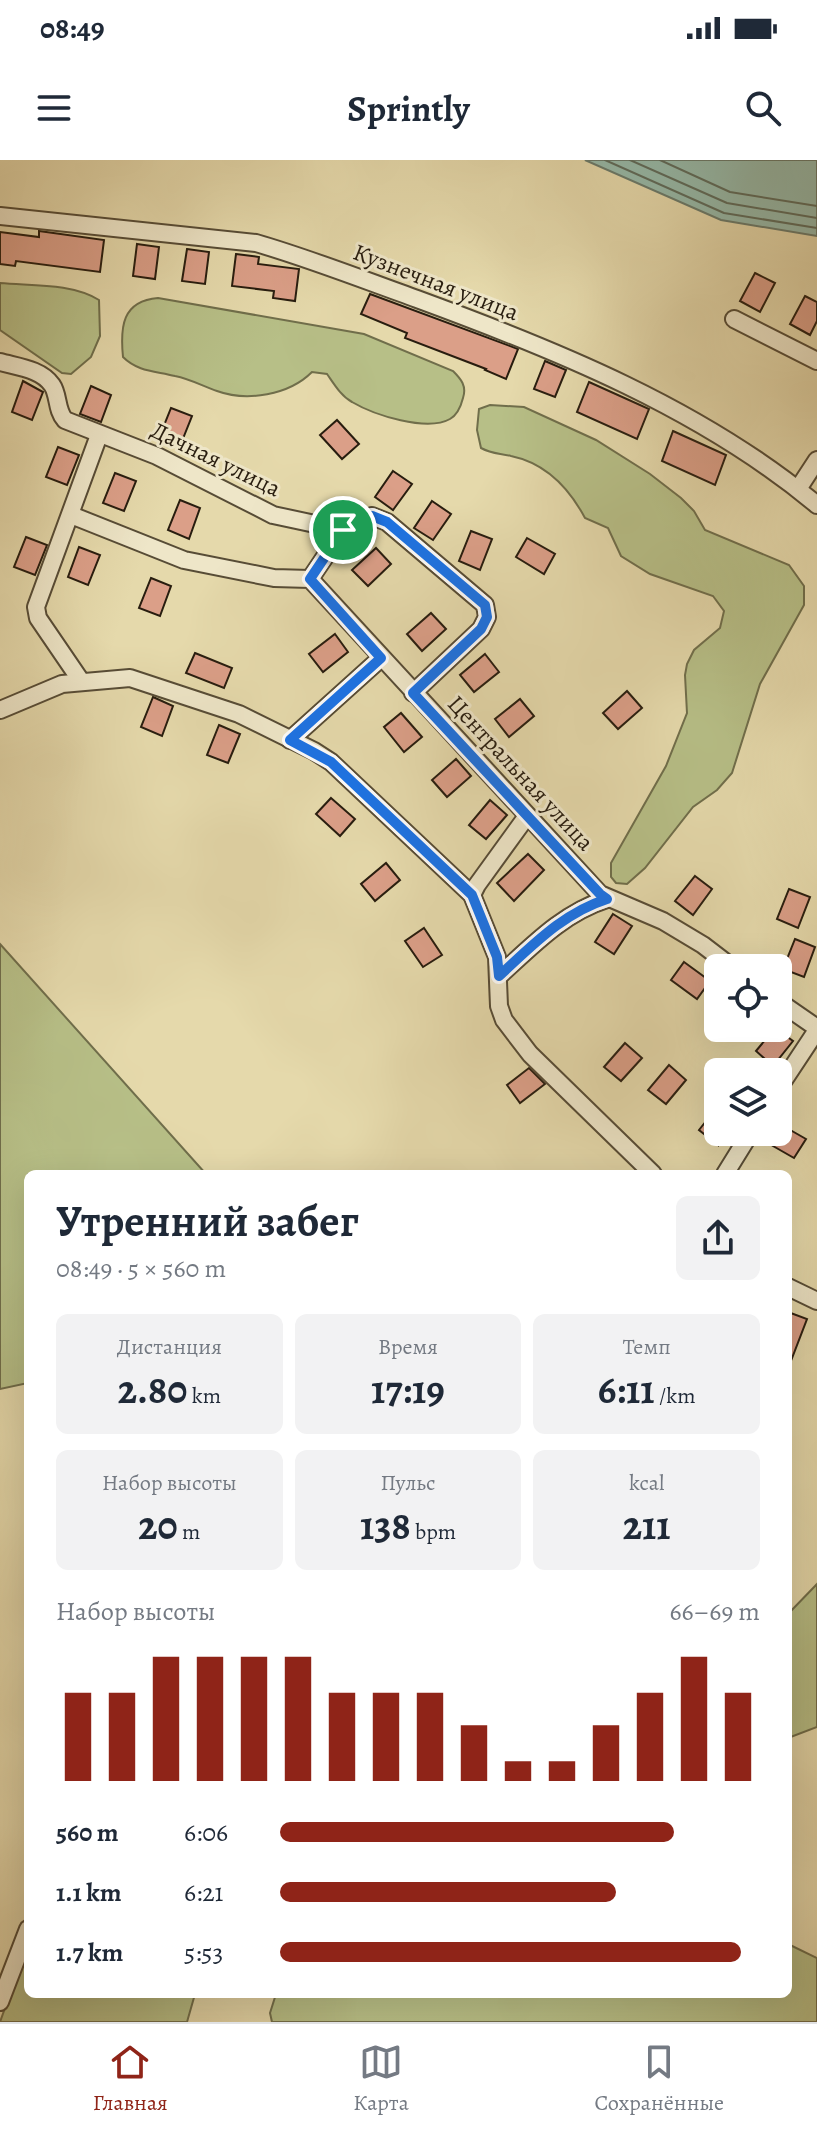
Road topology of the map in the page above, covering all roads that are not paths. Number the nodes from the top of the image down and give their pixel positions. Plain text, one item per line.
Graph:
1 (0, 216) edge
2 (734, 319) dead end
3 (817, 361) edge
4 (0, 362) edge
5 (99, 435) junction
6 (817, 460) edge
7 (798, 489) junction
8 (817, 505) edge
9 (71, 515) junction
10 (343, 530) junction
11 (310, 579) junction
12 (381, 658) junction
13 (81, 681) junction
14 (413, 693) junction
15 (0, 710) edge
16 (290, 740) junction
17 (527, 816) junction
18 (472, 895) junction
19 (607, 899) junction
20 (715, 954) edge
21 (499, 976) junction
22 (792, 1011) edge
23 (817, 1029) edge
24 (792, 1067) edge
25 (742, 1146) edge
26 (649, 1170) edge
27 (727, 1170) edge
28 (792, 1289) edge
29 (817, 1301) edge
30 (24, 1939) edge
31 (0, 2002) edge

1 - 7 street, Кузнечная улица
2 - 3 street
4 - 5 street, Дачная улица
5 - 9 street
5 - 10 street, Дачная улица
6 - 7 street
7 - 8 street, Кузнечная улица
9 - 11 street
9 - 13 street
10 - 11 street
10 - 14 street
11 - 12 street, Центральная улица
12 - 14 street, Центральная улица
12 - 16 street
13 - 15 street
13 - 16 street
14 - 17 street, Центральная улица
16 - 18 street
17 - 18 street
17 - 19 street, Центральная улица
18 - 21 street
19 - 20 street, Центральная улица
19 - 21 street
21 - 26 street
22 - 23 street
23 - 24 street
25 - 27 street
28 - 29 street
30 - 31 street

